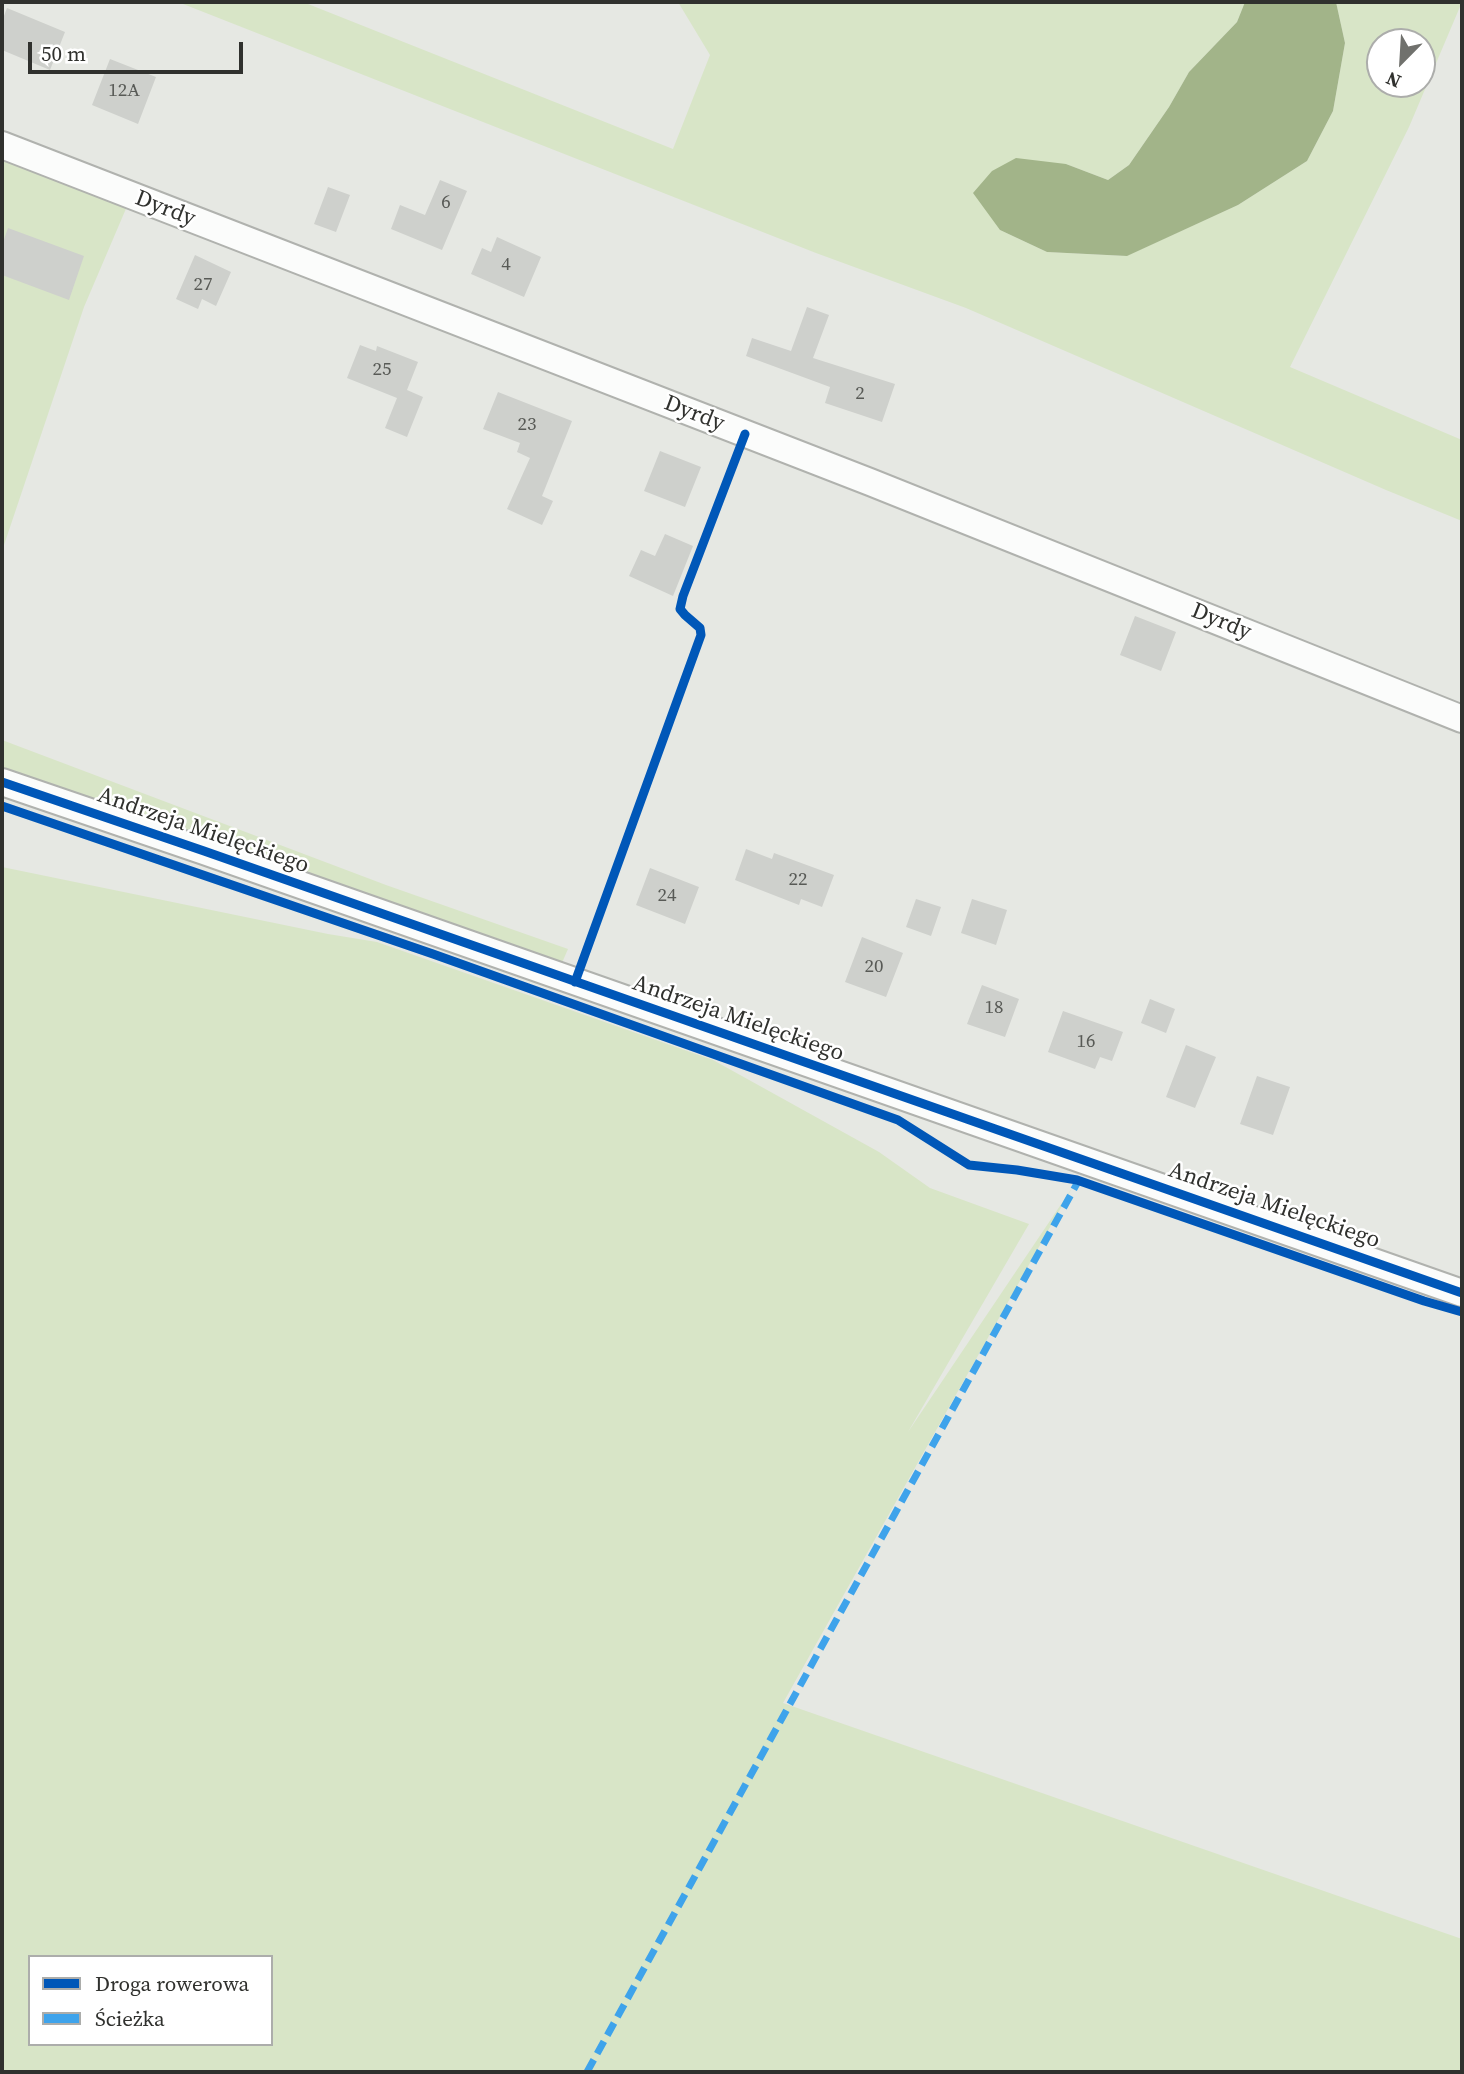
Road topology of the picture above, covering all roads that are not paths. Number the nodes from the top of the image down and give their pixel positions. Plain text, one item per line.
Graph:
1 (2, 145) edge
2 (1462, 719) edge
3 (2, 782) edge
4 (1462, 1293) edge

1 - 2 street, Dyrdy
3 - 4 street, Andrzeja Mielęckiego

